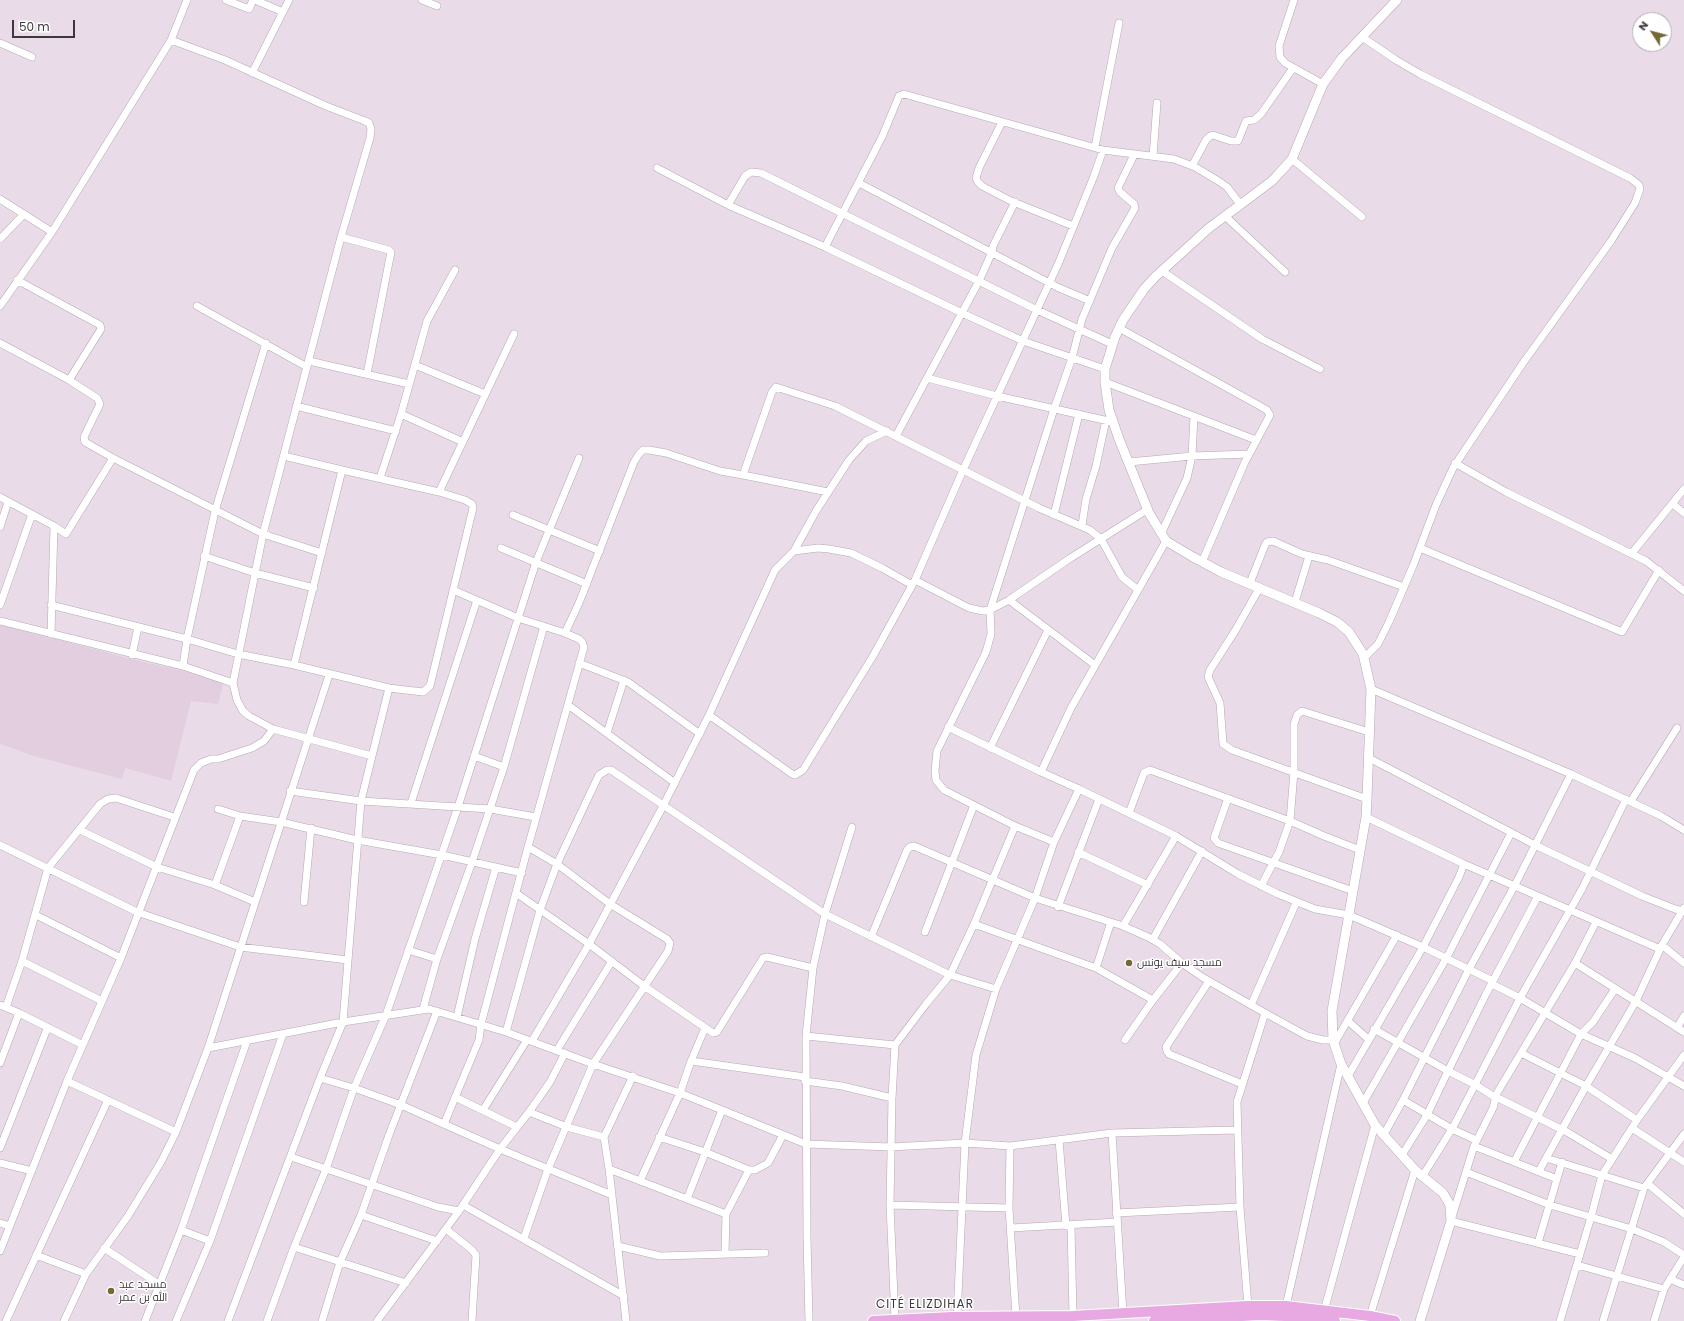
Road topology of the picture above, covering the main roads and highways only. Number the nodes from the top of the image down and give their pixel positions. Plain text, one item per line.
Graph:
1 (1309, 1316) edge
2 (1053, 1319) edge
3 (1187, 1320) edge
4 (873, 1321) edge
5 (1154, 1321) edge
6 (1334, 1321) edge
7 (1395, 1321) edge

1 - 2 main road
1 - 3 main road
1 - 6 main road
1 - 7 main road
2 - 4 main road
3 - 5 main road

